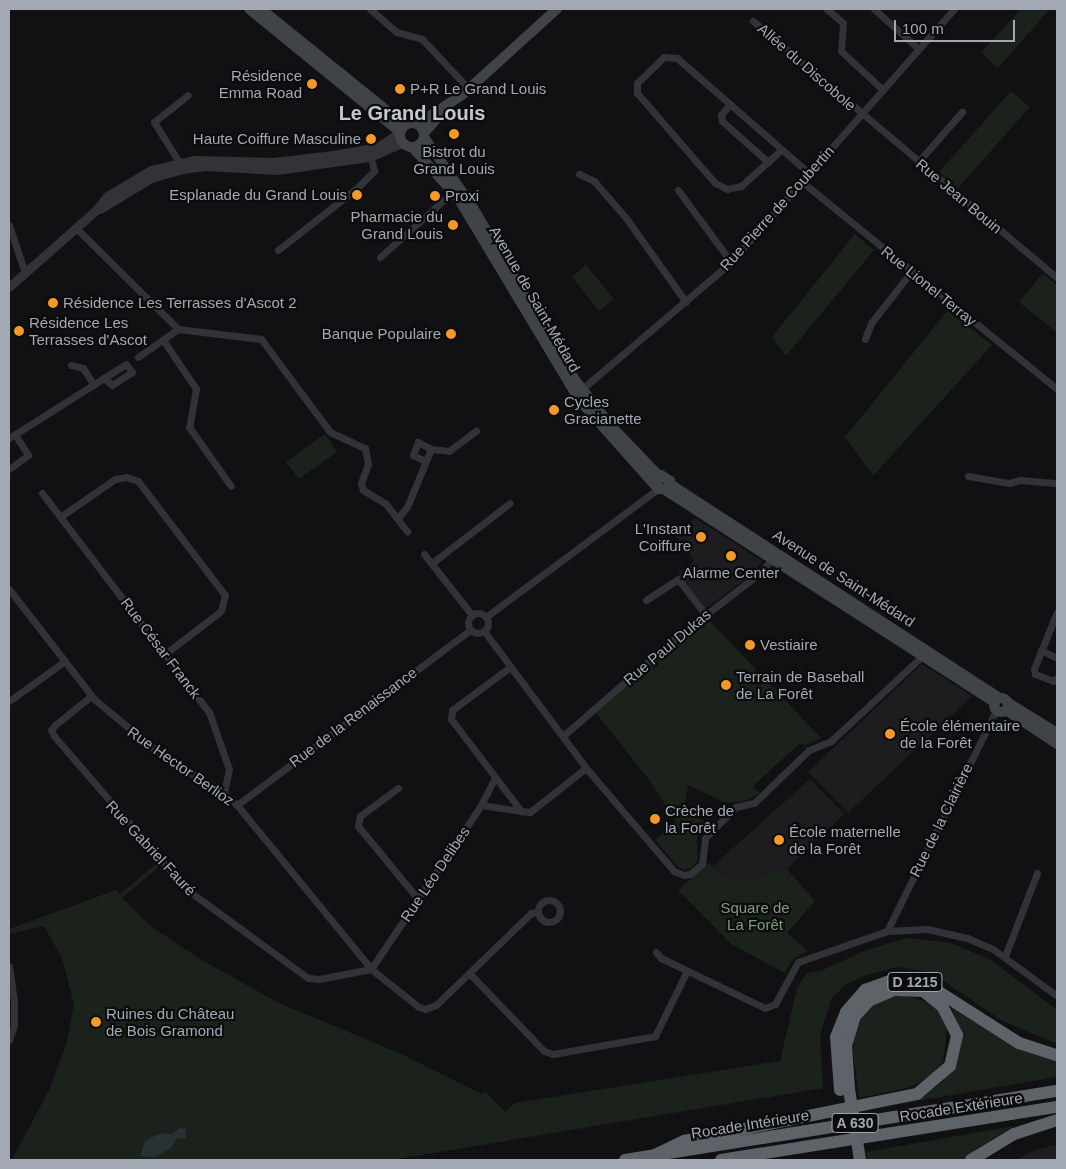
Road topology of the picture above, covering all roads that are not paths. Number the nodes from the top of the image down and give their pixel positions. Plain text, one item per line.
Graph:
1 (249, 9) edge
2 (262, 9) edge
3 (370, 9) edge
4 (557, 9) edge
5 (827, 9) edge
6 (874, 9) edge
7 (954, 9) edge
8 (753, 21) dead end
9 (919, 49) junction
10 (469, 89) junction
11 (883, 90) junction
12 (188, 95) dead end
13 (452, 103) junction
14 (730, 104) junction
15 (962, 112) dead end
16 (861, 114) junction
17 (417, 124) junction
18 (402, 133) junction
19 (424, 135) junction
20 (413, 148) junction
21 (781, 150) junction
22 (369, 153) junction
23 (179, 162) junction
24 (768, 162) junction
25 (918, 162) junction
26 (809, 173) junction
27 (580, 174) dead end
28 (801, 181) junction
29 (454, 190) junction
30 (678, 190) dead end
31 (95, 211) junction
32 (9, 225) edge
33 (76, 228) junction
34 (278, 250) dead end
35 (380, 257) dead end
36 (731, 262) junction
37 (25, 272) junction
38 (912, 272) junction
39 (1057, 278) edge
40 (9, 286) edge
41 (686, 302) junction
42 (178, 329) junction
43 (865, 339) dead end
44 (163, 340) junction
45 (138, 357) dead end
46 (71, 365) dead end
47 (104, 378) dead end
48 (94, 385) junction
49 (1057, 389) edge
50 (578, 392) junction
51 (476, 431) dead end
52 (12, 437) edge
53 (431, 448) junction
54 (425, 461) junction
55 (10, 465) edge
56 (968, 476) dead end
57 (1057, 483) edge
58 (662, 485) junction
59 (231, 486) dead end
60 (42, 493) dead end
61 (510, 503) dead end
62 (60, 517) junction
63 (398, 518) junction
64 (407, 530) dead end
65 (424, 554) dead end
66 (774, 556) junction
67 (432, 563) junction
68 (9, 588) edge
69 (646, 600) dead end
70 (1057, 612) edge
71 (705, 614) junction
72 (472, 615) junction
73 (486, 617) junction
74 (470, 630) junction
75 (484, 631) junction
76 (1041, 650) junction
77 (925, 652) junction
78 (166, 653) junction
79 (1057, 658) edge
80 (66, 661) junction
81 (510, 667) junction
82 (1057, 678) edge
83 (91, 696) junction
84 (9, 701) edge
85 (1001, 705) junction
86 (1057, 733) edge
87 (563, 736) junction
88 (1057, 744) edge
89 (586, 768) junction
90 (495, 778) junction
91 (398, 788) dead end
92 (224, 793) junction
93 (237, 805) junction
94 (481, 805) junction
95 (521, 812) junction
96 (1038, 873) dead end
97 (418, 899) junction
98 (538, 912) dead end
99 (887, 931) junction
100 (656, 952) dead end
101 (1004, 956) junction
102 (9, 966) edge
103 (371, 969) junction
104 (688, 971) junction
105 (468, 972) junction
106 (1057, 996) edge
107 (9, 1040) edge
108 (1057, 1055) edge
109 (844, 1089) junction
110 (1057, 1091) edge
111 (1057, 1107) edge
112 (1057, 1120) edge
113 (653, 1156) junction
114 (625, 1160) edge
115 (721, 1160) edge
116 (852, 1160) edge
117 (860, 1160) edge
118 (972, 1160) edge

1 - 18 main road
2 - 18 main road
3 - 10 street
4 - 10 main road
5 - 11 street
6 - 9 street
7 - 9 street, Rue Pierre de Coubertin
8 - 16 street, Allée du Discobole
9 - 11 street, Rue Pierre de Coubertin
10 - 13 main road
11 - 16 street, Rue Pierre de Coubertin
12 - 23 street
13 - 17 main road
13 - 19 main road
14 - 21 street
14 - 24 street
14 - 24 street
15 - 25 street
16 - 25 street, Rue Jean Bouin
16 - 26 street, Rue Pierre de Coubertin
17 - 18 main road
17 - 19 main road, Avenue de Saint-Médard
18 - 20 main road
18 - 22 street
19 - 20 main road
19 - 50 main road, Avenue de Saint-Médard
20 - 29 main road, Avenue de Saint-Médard
21 - 24 street
21 - 26 street
22 - 23 street
22 - 31 street
22 - 34 street
23 - 31 street
25 - 39 street, Rue Jean Bouin
26 - 28 street, Rue Pierre de Coubertin
27 - 41 street
28 - 36 street, Rue Pierre de Coubertin
28 - 38 street, Rue Lionel Terray
29 - 35 street
29 - 50 main road, Avenue de Saint-Médard
30 - 36 street
31 - 33 street
32 - 37 street
33 - 37 street
33 - 42 street
36 - 41 street, Rue Pierre de Coubertin
37 - 40 street
38 - 43 street
38 - 49 street, Rue Lionel Terray
41 - 50 street, Rue Pierre de Coubertin
42 - 44 street
42 - 63 street
44 - 45 street
44 - 59 street
46 - 48 street
47 - 48 street
48 - 52 street
50 - 58 main road, Avenue de Saint-Médard
51 - 53 street
52 - 55 street
53 - 54 street
53 - 54 street
54 - 63 street
56 - 57 street
58 - 66 main road, Avenue de Saint-Médard
58 - 73 street
60 - 62 street, Rue César Franck
61 - 67 street
62 - 78 street, Rue César Franck
62 - 78 street
63 - 64 street
65 - 67 street
66 - 71 street, Rue Paul Dukas
66 - 77 main road, Avenue de Saint-Médard
67 - 72 street
68 - 80 street, Rue Hector Berlioz
69 - 71 street
70 - 76 street
71 - 87 street, Rue Paul Dukas
72 - 73 street
72 - 74 street
73 - 75 street
74 - 75 street
74 - 93 street, Rue de la Renaissance
75 - 81 street
76 - 79 street
76 - 82 street
77 - 85 main road, Avenue de Saint-Médard
77 - 89 street
78 - 92 street, Rue César Franck
80 - 83 street, Rue Hector Berlioz
80 - 84 street
81 - 87 street
81 - 90 street
83 - 92 street, Rue Hector Berlioz
83 - 103 street, Rue Gabriel Fauré
85 - 86 main road, Avenue de Saint-Médard
85 - 88 main road, Avenue de Saint-Médard
85 - 99 street, Rue de la Clairière
87 - 89 street
89 - 95 street
90 - 94 street, Rue Léo Delibes
90 - 95 street
91 - 97 street
92 - 93 street, Rue Hector Berlioz
93 - 103 street, Rue Hector Berlioz
94 - 95 street
94 - 97 street, Rue Léo Delibes
96 - 101 street
97 - 103 street, Rue Léo Delibes
98 - 105 street
99 - 101 street
99 - 104 street
100 - 104 street
101 - 106 street
102 - 107 street
103 - 105 street, Rue Hector Berlioz
104 - 105 street
108 - 109 highway, D 1215
109 - 113 highway
109 - 116 highway, D 1215
109 - 117 highway, bridge
110 - 113 highway, Rocade Intérieure / A 630
111 - 115 highway, Rocade Extérieure / A 630
112 - 118 highway
113 - 114 highway, Rocade Intérieure / A 630

